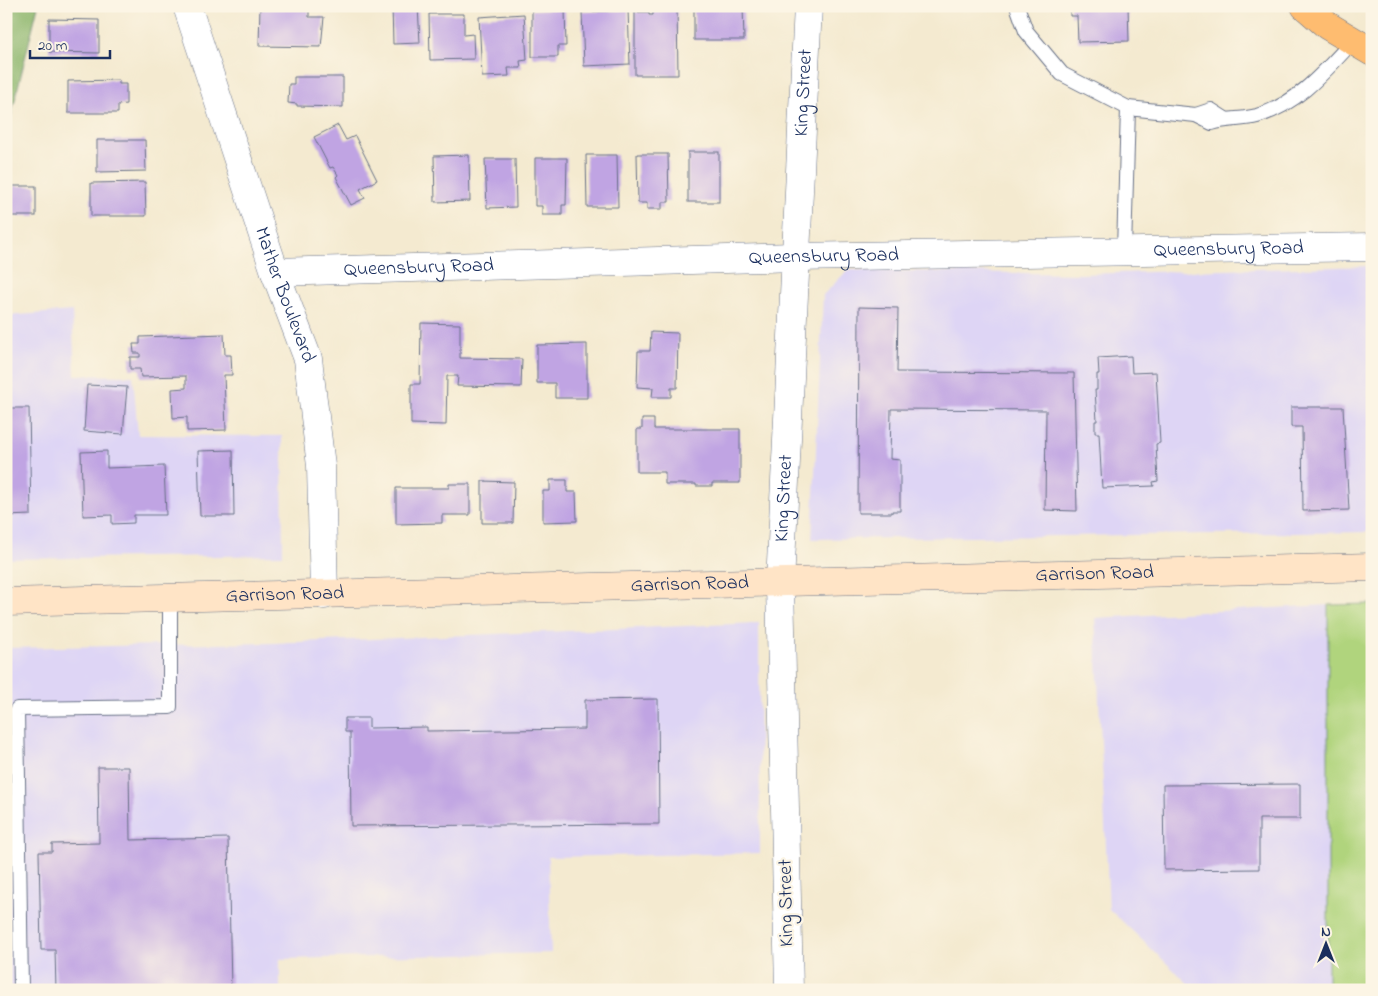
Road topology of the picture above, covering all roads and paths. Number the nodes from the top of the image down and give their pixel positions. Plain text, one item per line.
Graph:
1 (187, 6) edge
2 (808, 6) edge
3 (1017, 6) edge
4 (1305, 6) edge
5 (1363, 47) edge
6 (1128, 108) junction
7 (1372, 247) edge
8 (1124, 251) junction
9 (796, 257) junction
10 (275, 272) junction
11 (1372, 567) edge
12 (780, 584) junction
13 (324, 594) junction
14 (170, 598) junction
15 (6, 602) edge
16 (13, 878) edge
17 (21, 990) edge
18 (789, 990) edge

1 - 10 street, Mather Boulevard
2 - 9 street, King Street
3 - 6 lane
4 - 5 highway
5 - 6 lane
6 - 8 lane
7 - 8 street, Queensbury Road
8 - 9 street, Queensbury Road
9 - 10 street, Queensbury Road
9 - 12 street, King Street
10 - 13 street, Mather Boulevard
11 - 12 main road, Garrison Road
12 - 13 main road, Garrison Road
12 - 18 street, King Street
13 - 14 main road, Garrison Road
14 - 15 main road, Garrison Road
14 - 16 lane
16 - 17 lane

